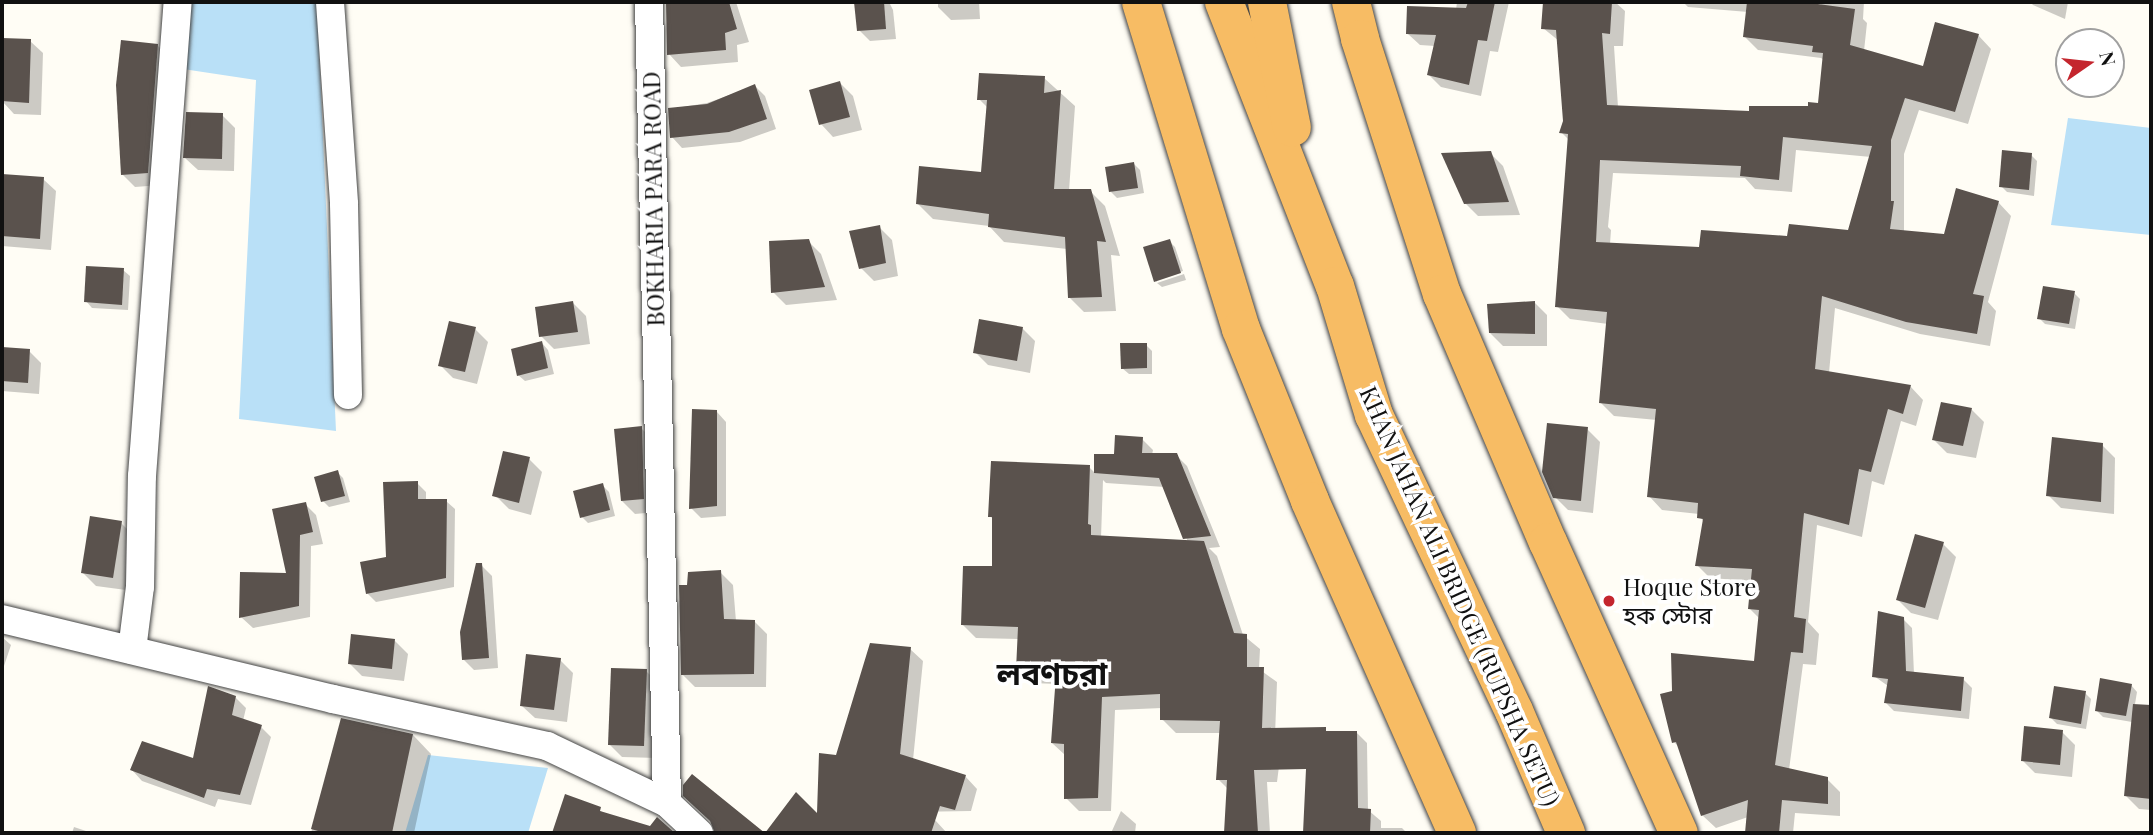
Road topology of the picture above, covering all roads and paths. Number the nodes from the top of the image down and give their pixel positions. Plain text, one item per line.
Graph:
1 (178, 2) edge
2 (330, 2) edge
3 (649, 2) edge
4 (1141, 2) edge
5 (1224, 2) edge
6 (1266, 2) edge
7 (1351, 2) edge
8 (1315, 240) junction
9 (348, 395) dead end
10 (2, 619) edge
11 (132, 650) junction
12 (667, 803) junction
13 (699, 833) edge
14 (1457, 833) edge
15 (1566, 833) edge
16 (1679, 833) edge

1 - 11 street
2 - 9 street
3 - 12 street, BOKHARIA PARA ROAD
4 - 14 highway
5 - 8 highway
6 - 8 highway
7 - 16 highway
8 - 15 highway, KHAN JAHAN ALI BRIDGE (RUPSHA SETU)
10 - 11 street
11 - 12 street
12 - 13 street

